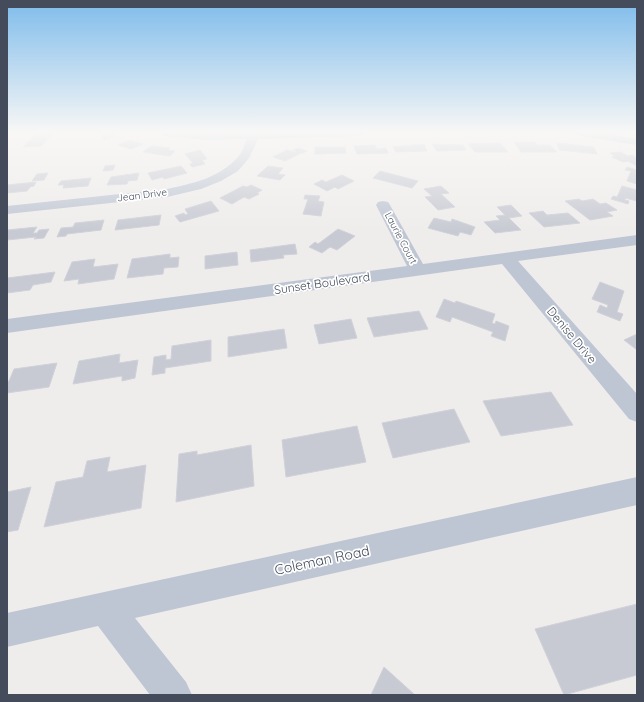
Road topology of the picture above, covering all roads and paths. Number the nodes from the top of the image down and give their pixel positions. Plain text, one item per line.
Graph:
1 (235, 166) edge
2 (383, 205) dead end
3 (7, 210) edge
4 (637, 240) edge
5 (507, 259) junction
6 (418, 270) junction
7 (7, 326) edge
8 (637, 411) edge
9 (637, 491) edge
10 (105, 608) junction
11 (7, 630) edge
12 (173, 695) edge

1 - 3 street, Jean Drive
2 - 6 street, Laurie Court
4 - 5 street, Sunset Boulevard
5 - 6 street, Sunset Boulevard
5 - 8 street, Denise Drive
6 - 7 street, Sunset Boulevard
9 - 10 street, Coleman Road
10 - 11 street, Coleman Road
10 - 12 street

